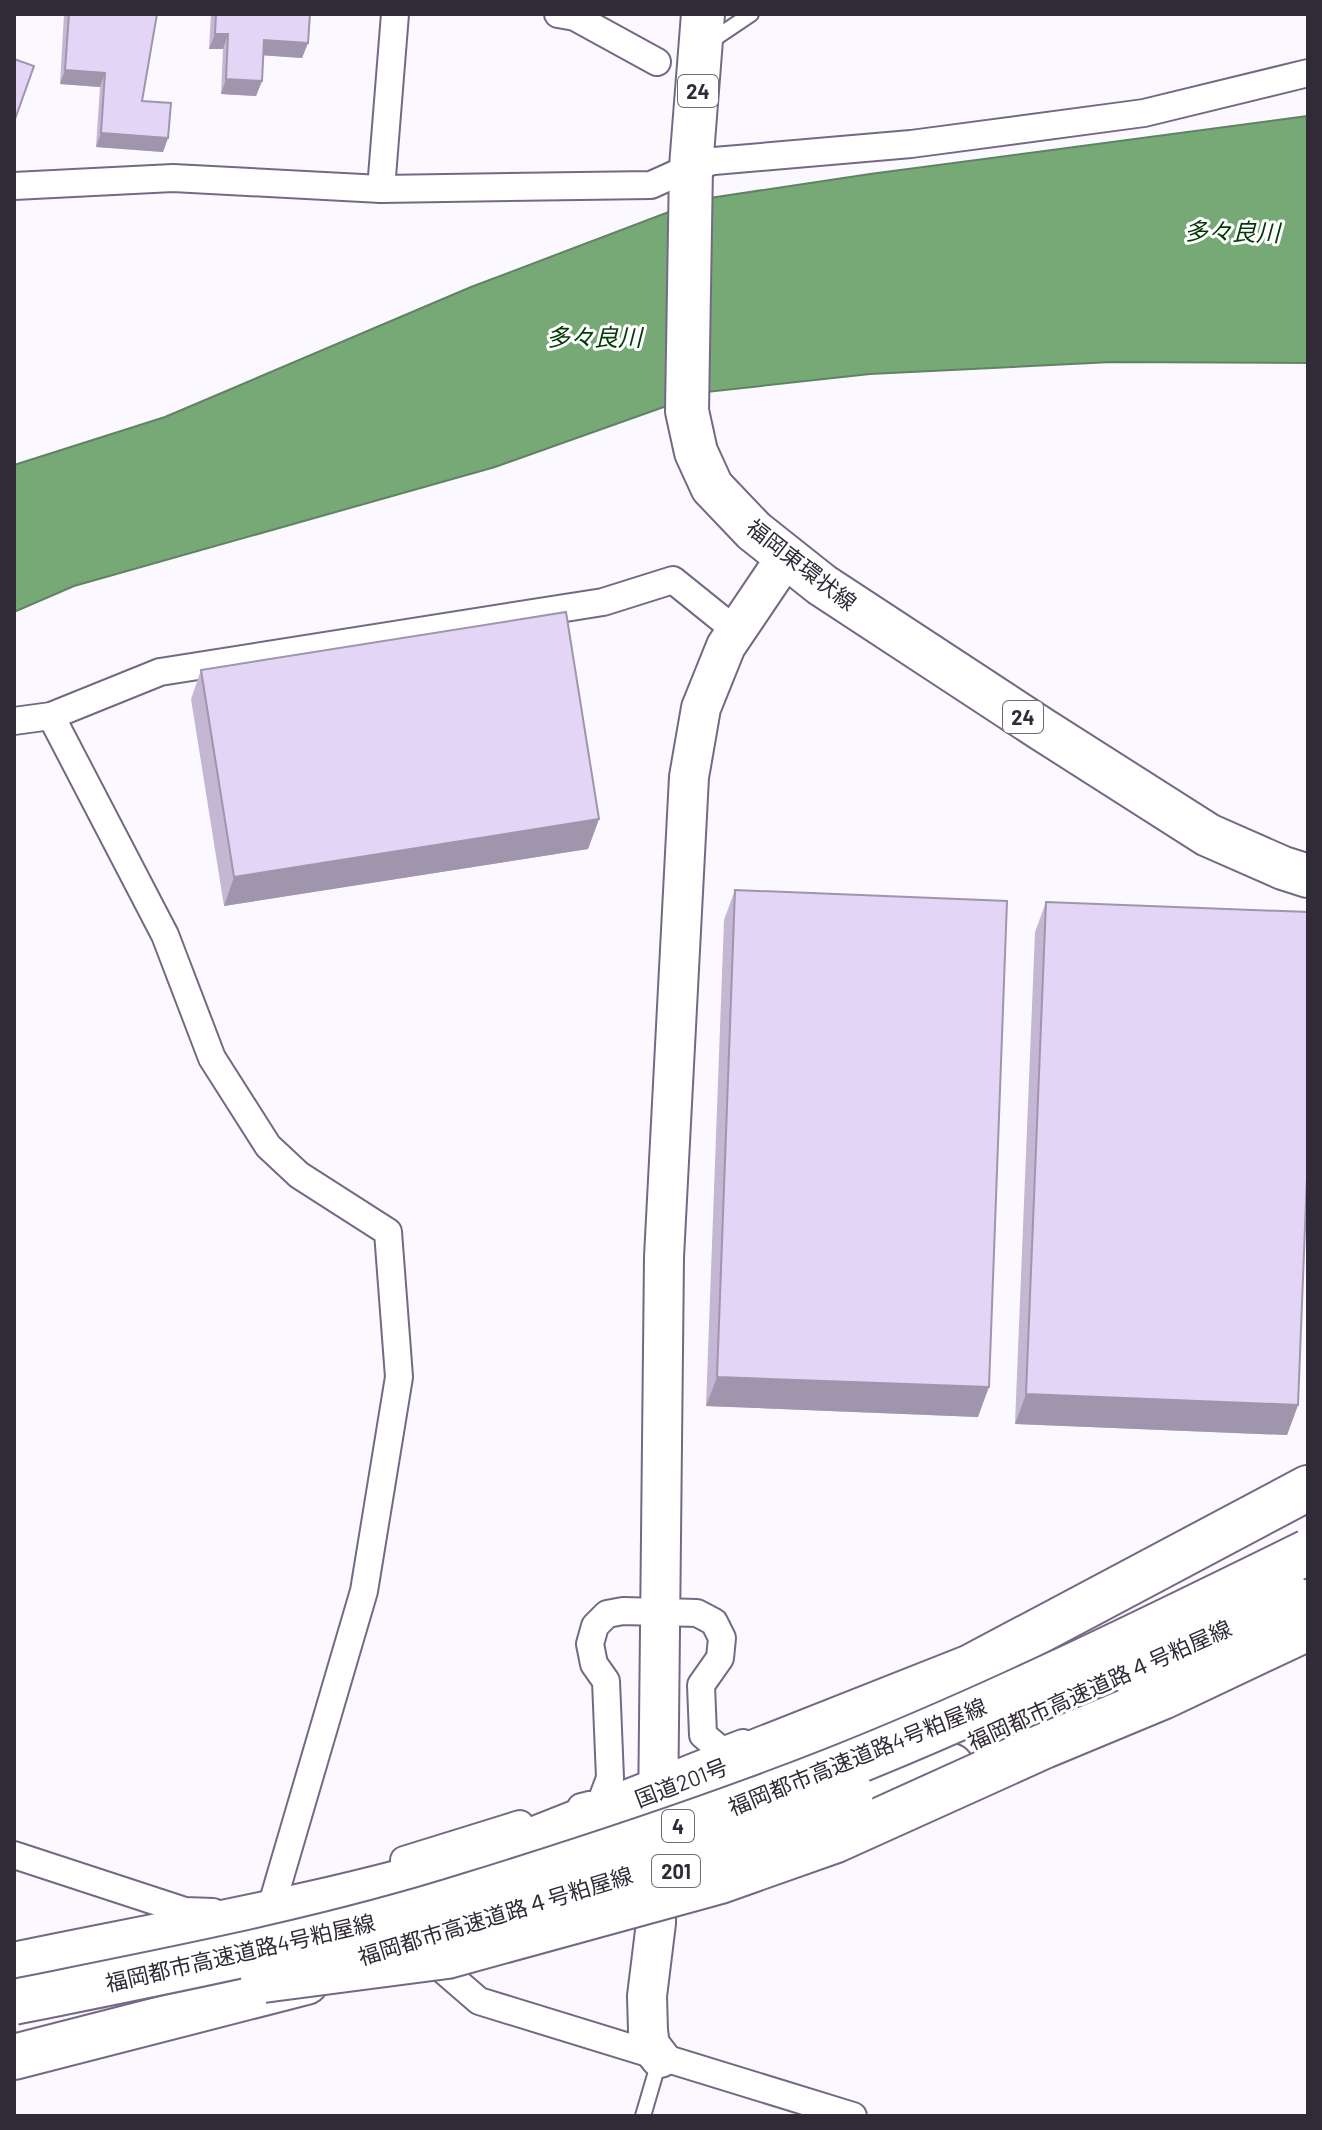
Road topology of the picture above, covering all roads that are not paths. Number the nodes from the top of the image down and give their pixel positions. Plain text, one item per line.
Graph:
1 (395, 14) edge
2 (558, 14) edge
3 (751, 14) edge
4 (702, 31) edge
5 (657, 62) dead end
6 (1308, 73) edge
7 (691, 177) junction
8 (14, 186) edge
9 (381, 189) junction
10 (786, 557) junction
11 (735, 630) junction
12 (51, 716) junction
13 (14, 721) edge
14 (1308, 876) edge
15 (1308, 1474) edge
16 (1308, 1488) edge
17 (1308, 1525) edge
18 (1308, 1552) edge
19 (1308, 1585) edge
20 (1308, 1601) edge
21 (660, 1612) junction
22 (1308, 1628) edge
23 (658, 1792) junction
24 (14, 1855) edge
25 (426, 1865) junction
26 (657, 1878) junction
27 (273, 1901) junction
28 (371, 1922) junction
29 (429, 1947) junction
30 (14, 1965) edge
31 (263, 1980) junction
32 (14, 2002) edge
33 (14, 2033) edge
34 (14, 2057) edge
35 (660, 2058) junction
36 (643, 2116) edge
37 (853, 2116) edge

1 - 9 street
2 - 5 street
3 - 4 lane
4 - 7 main road, 福岡東環状線 / 24
6 - 7 street
7 - 9 street
7 - 10 main road, 福岡東環状線 / 24
8 - 9 street
10 - 11 street
10 - 14 main road, 福岡東環状線 / 24
11 - 12 street
11 - 21 street
12 - 13 street
12 - 27 street
15 - 21 street
16 - 23 highway, 国道201号
17 - 28 highway
18 - 28 highway, 福岡都市高速道路4号粕屋線 / 4, bridge
19 - 31 highway, 福岡都市高速道路４号粕屋線, bridge
20 - 26 highway, 201
21 - 23 street
21 - 25 street
22 - 31 highway, bridge
23 - 25 highway, 国道201号
23 - 26 street
24 - 27 street
25 - 27 street
25 - 29 lane
25 - 30 highway, 国道201号
26 - 29 highway, 201
26 - 35 street
28 - 32 highway, 福岡都市高速道路4号粕屋線 / 4, bridge
29 - 34 highway, 201
29 - 35 street
31 - 33 highway, 福岡都市高速道路４号粕屋線
35 - 36 lane
35 - 37 street

